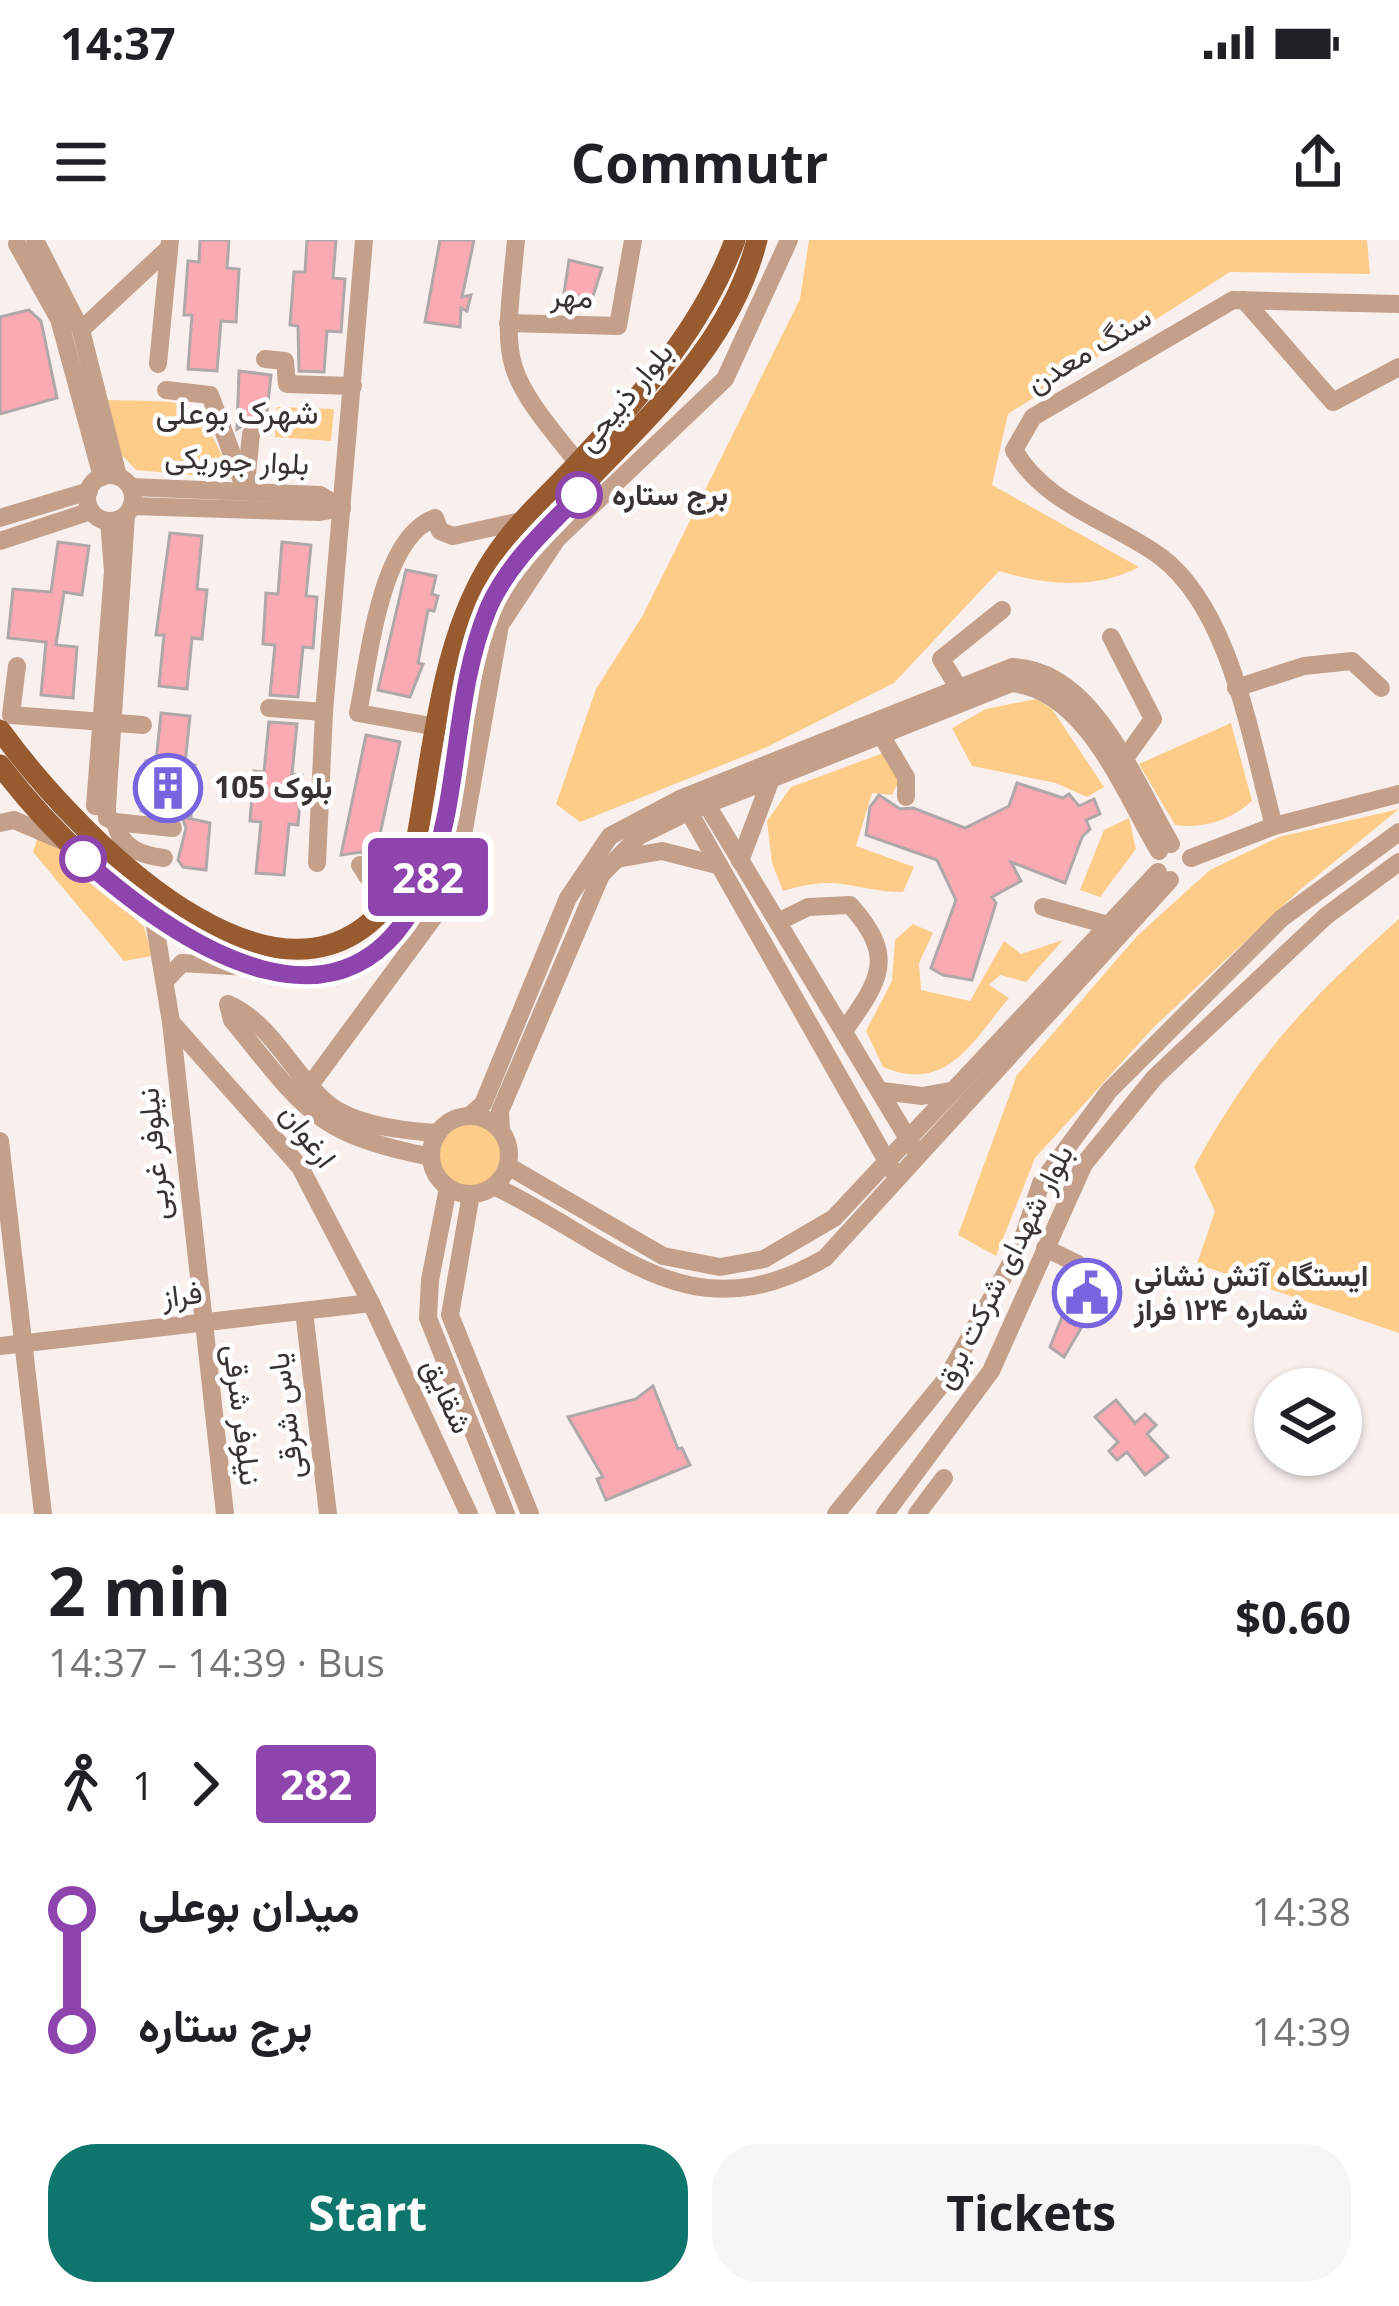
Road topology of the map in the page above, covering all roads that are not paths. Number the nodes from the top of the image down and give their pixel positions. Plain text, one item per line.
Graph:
1 (364, 240) edge
2 (516, 240) edge
3 (633, 240) edge
4 (736, 240) edge
5 (757, 240) edge
6 (789, 240) edge
7 (22, 241) edge
8 (170, 244) edge
9 (1244, 300) junction
10 (1399, 304) edge
11 (508, 323) junction
12 (81, 330) junction
13 (265, 358) dead end
14 (158, 364) dead end
15 (1399, 367) edge
16 (353, 386) junction
17 (166, 390) dead end
18 (250, 434) dead end
19 (586, 471) junction
20 (245, 489) junction
21 (112, 498) junction
22 (342, 508) junction
23 (0, 518) edge
24 (520, 521) junction
25 (0, 542) edge
26 (1002, 610) dead end
27 (1111, 637) dead end
28 (17, 666) dead end
29 (1236, 688) junction
30 (1381, 688) dead end
31 (963, 694) junction
32 (268, 708) dead end
33 (323, 712) junction
34 (108, 722) junction
35 (143, 724) dead end
36 (437, 727) junction
37 (0, 730) edge
38 (881, 735) junction
39 (0, 765) edge
40 (1118, 769) junction
41 (771, 778) junction
42 (1399, 794) edge
43 (905, 797) dead end
44 (694, 802) junction
45 (111, 814) junction
46 (0, 823) edge
47 (1274, 826) junction
48 (173, 828) dead end
49 (1399, 832) edge
50 (67, 843) junction
51 (1165, 848) junction
52 (164, 858) dead end
53 (1191, 858) junction
54 (613, 860) junction
55 (740, 861) junction
56 (1399, 862) edge
57 (316, 863) dead end
58 (360, 865) dead end
59 (717, 865) junction
60 (1164, 876) junction
61 (400, 890) junction
62 (1042, 907) dead end
63 (154, 920) junction
64 (778, 922) junction
65 (1108, 925) junction
66 (248, 968) junction
67 (166, 980) junction
68 (172, 1022) junction
69 (844, 1031) junction
70 (311, 1084) junction
71 (955, 1089) junction
72 (882, 1091) junction
73 (469, 1116) junction
74 (501, 1131) junction
75 (438, 1133) junction
76 (0, 1141) edge
77 (913, 1147) junction
78 (431, 1157) junction
79 (508, 1166) junction
80 (892, 1170) junction
81 (494, 1186) junction
82 (448, 1188) junction
83 (471, 1194) junction
84 (1045, 1248) junction
85 (1078, 1264) dead end
86 (371, 1303) junction
87 (304, 1311) junction
88 (200, 1323) junction
89 (22, 1343) junction
90 (0, 1346) edge
91 (944, 1478) dead end
92 (43, 1514) edge
93 (225, 1514) edge
94 (328, 1514) edge
95 (469, 1514) edge
96 (506, 1514) edge
97 (530, 1514) edge
98 (836, 1514) edge
99 (885, 1514) edge
100 (916, 1514) edge

1 - 16 street
2 - 11 street
3 - 11 street, مهر
4 - 19 main road, بلوار ذبیحی
5 - 19 main road, بلوار ذبیحی
6 - 70 street
7 - 12 street
7 - 21 street
8 - 12 street
8 - 14 street
9 - 10 street, سنگ معدن
9 - 15 street
9 - 29 street, سنگ معدن
11 - 19 street
12 - 21 street
13 - 16 street
16 - 22 street
17 - 20 street
18 - 20 street
19 - 24 main road, بلوار ذبیحی
19 - 66 main road, بلوار ذبیحی
20 - 21 street, بلوار جوریکی
20 - 22 street, بلوار جوریکی
21 - 22 street, بلوار جوریکی
21 - 23 street, بلوار جوریکی
21 - 25 street, بلوار جوریکی
21 - 34 street
22 - 33 street
24 - 36 main road, بلوار ذبیحی
24 - 36 street
26 - 31 street
27 - 40 street
28 - 34 street
29 - 30 street
29 - 47 street, سنگ معدن
31 - 38 street
31 - 40 street
31 - 44 street
32 - 33 street
33 - 57 street
34 - 35 street
34 - 45 street
36 - 61 main road, بلوار ذبیحی
37 - 61 main road, بلوار ذبیحی
38 - 41 street
38 - 43 street
39 - 50 main road, بلوار ذبیحی
40 - 51 street
41 - 44 street
41 - 55 street
42 - 47 street
44 - 54 street
44 - 55 street
44 - 59 street
44 - 73 street
45 - 48 street
45 - 52 street
46 - 50 street
47 - 53 street
49 - 98 street
50 - 63 main road, بلوار ذبیحی
51 - 53 street
51 - 60 street
53 - 60 street
54 - 59 street
54 - 74 street
55 - 64 street
56 - 84 street, بلوار شهدای شرکت برق
58 - 61 street
59 - 80 street
60 - 65 street
60 - 77 street
62 - 65 street
63 - 66 main road, بلوار ذبیحی
63 - 67 street, نیلوفر غربی
64 - 69 street
64 - 69 street
65 - 71 street
66 - 67 street
67 - 68 street, نیلوفر غربی
68 - 86 street, ارغوان
68 - 88 street, نیلوفر غربی
69 - 72 street
70 - 75 street
70 - 78 street
71 - 72 street
71 - 77 street
72 - 77 street
73 - 74 street
73 - 75 street
74 - 79 street
75 - 78 street
76 - 89 street
77 - 80 street
78 - 82 street
79 - 80 street
79 - 81 street
80 - 81 street
81 - 83 street
82 - 83 street
82 - 96 street
83 - 97 street
84 - 85 street
84 - 99 street, بلوار شهدای شرکت برق
86 - 87 street, فراز
86 - 95 street, شقایق
87 - 88 street, فراز
87 - 94 street, یاس شرقی
88 - 89 street, فراز
88 - 93 street, نیلوفر شرقی
89 - 90 street, فراز
89 - 92 street
91 - 100 street

